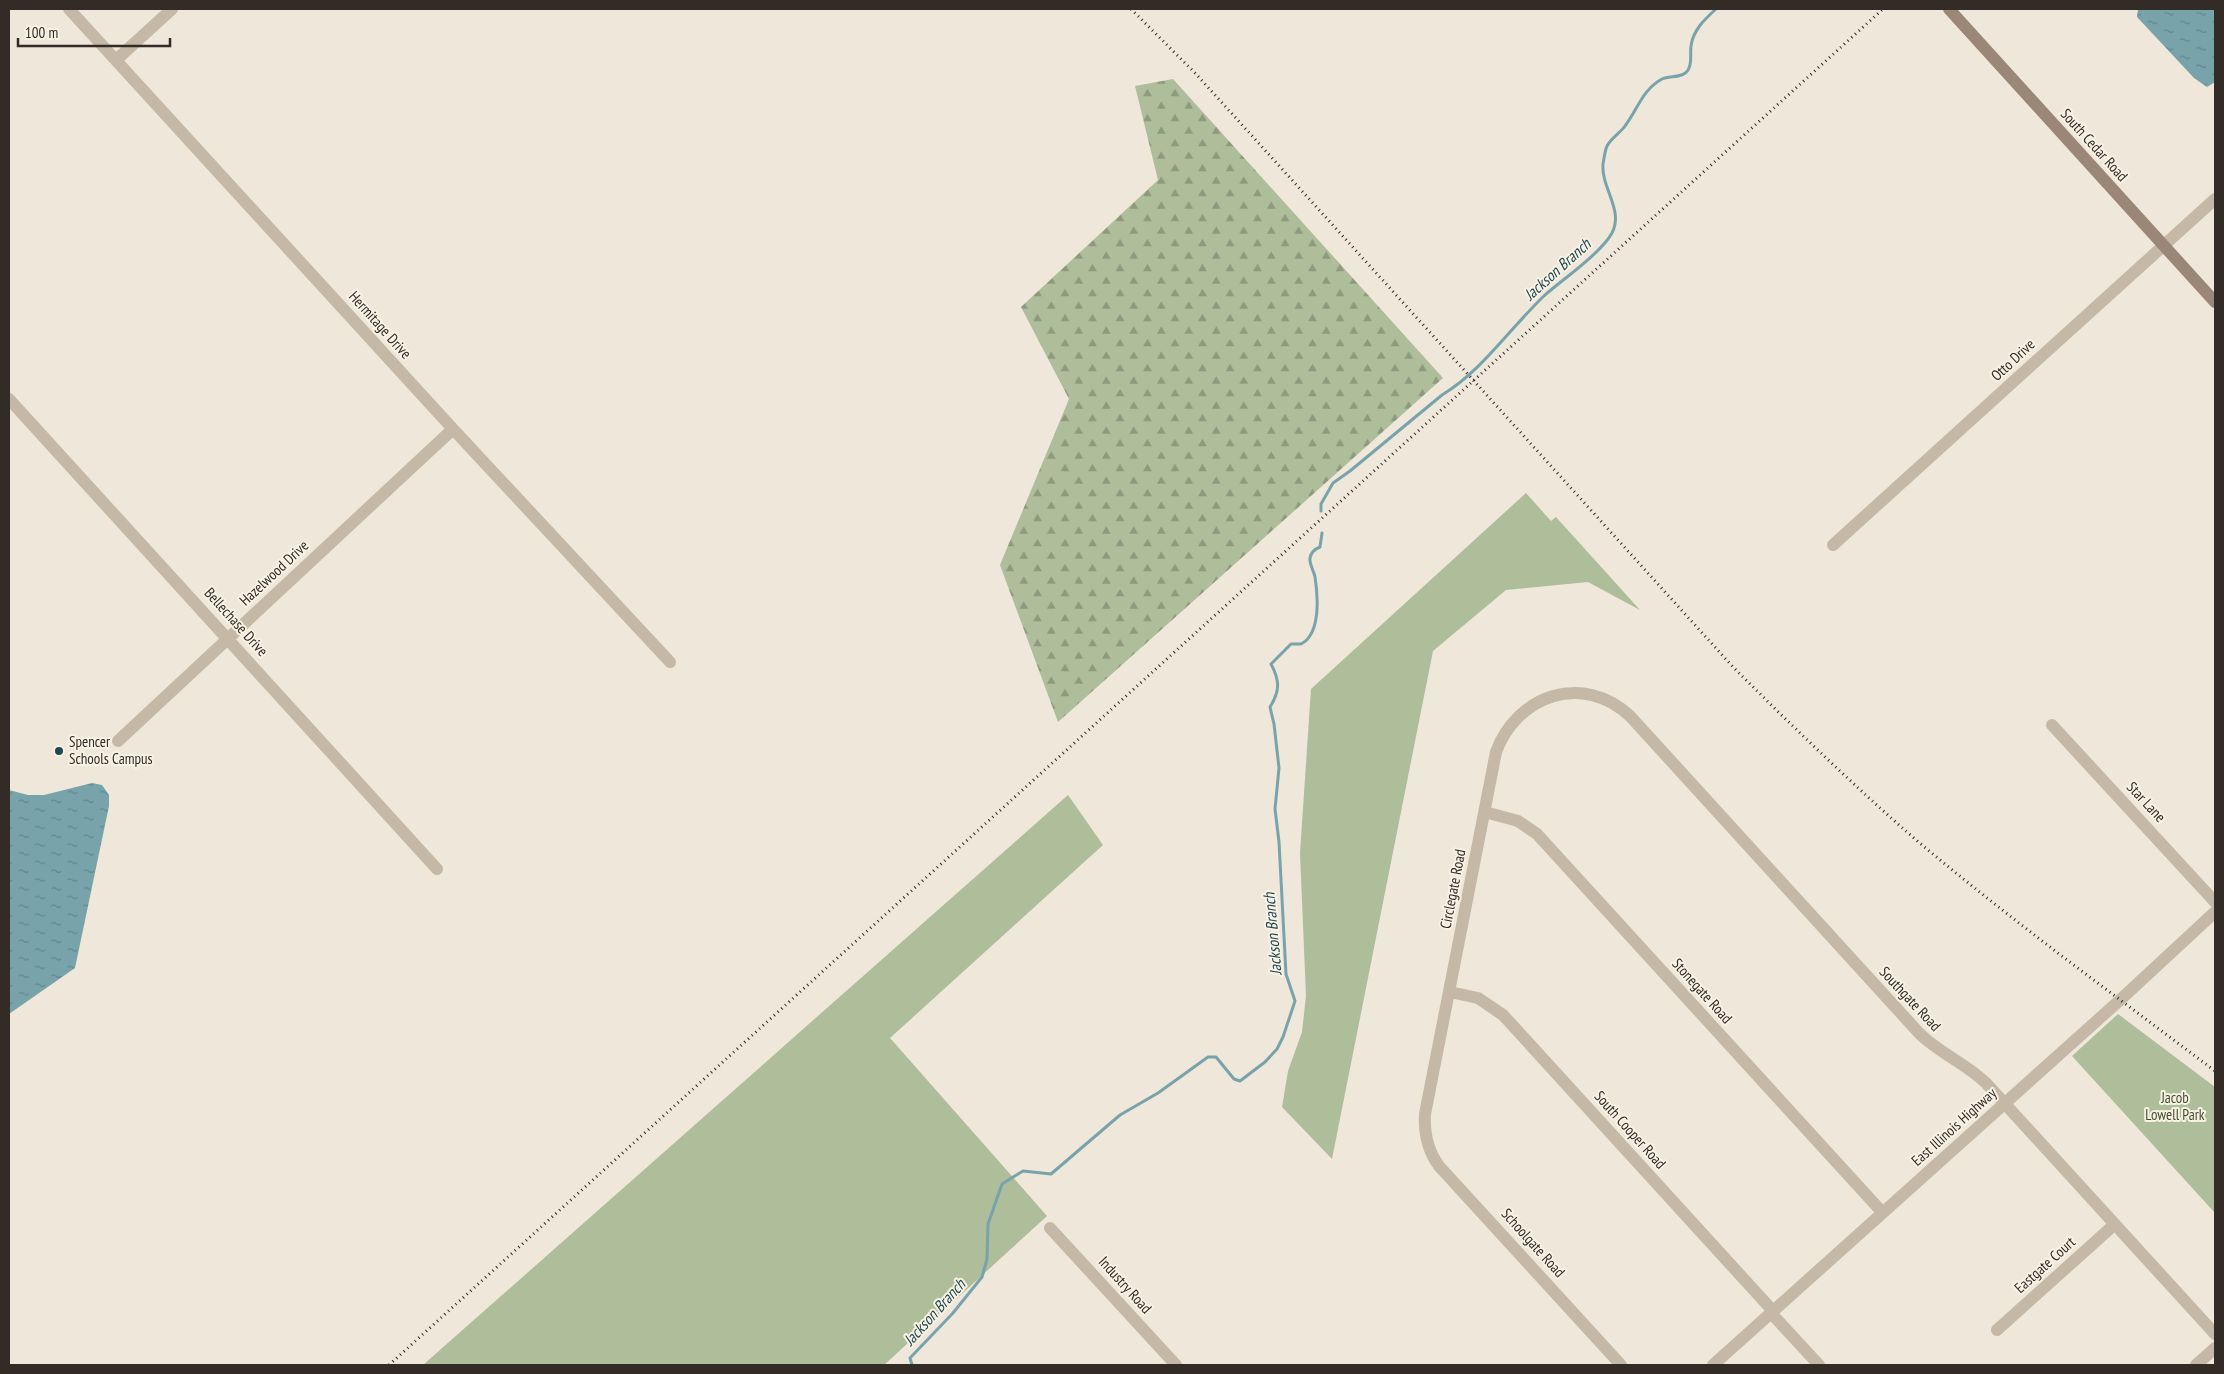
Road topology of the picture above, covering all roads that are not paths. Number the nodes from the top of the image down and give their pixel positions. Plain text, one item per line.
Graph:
1 (68, 9) edge
2 (172, 9) edge
3 (1949, 9) edge
4 (116, 60) junction
5 (2215, 199) edge
6 (2163, 245) junction
7 (2215, 302) edge
8 (9, 398) edge
9 (453, 429) junction
10 (1833, 545) dead end
11 (228, 638) junction
12 (670, 662) dead end
13 (1579, 693) joint
14 (2052, 725) dead end
15 (118, 741) dead end
16 (1485, 812) junction
17 (437, 869) dead end
18 (2215, 902) edge
19 (2215, 912) edge
20 (1450, 992) junction
21 (2004, 1103) junction
22 (1426, 1139) joint
23 (1882, 1212) junction
24 (2115, 1224) junction
25 (1050, 1228) dead end
26 (1772, 1312) junction
27 (1997, 1330) dead end
28 (2215, 1334) edge
29 (2215, 1348) edge
30 (1176, 1365) edge
31 (1621, 1365) edge
32 (1713, 1365) edge
33 (1818, 1365) edge
34 (2196, 1365) edge

1 - 4 street, Hermitage Drive
2 - 4 street
3 - 6 main road, South Cedar Road
4 - 9 street, Hermitage Drive
5 - 6 street, Otto Drive
6 - 7 main road, South Cedar Road
6 - 10 street, Otto Drive
8 - 11 street, Bellechase Drive
9 - 11 street, Hazelwood Drive
9 - 12 street, Hermitage Drive
11 - 15 street, Hazelwood Drive
11 - 17 street, Bellechase Drive
13 - 16 street, Circlegate Road
13 - 21 street, Southgate Road
14 - 18 street, Star Lane
16 - 20 street, Circlegate Road
16 - 23 street, Stonegate Road
19 - 21 street, East Illinois Highway
20 - 22 street, Circlegate Road
20 - 26 street, South Cooper Road
21 - 23 street, East Illinois Highway
21 - 24 street, Southgate Road
22 - 31 street, Schoolgate Road
23 - 26 street, East Illinois Highway
24 - 27 street, Eastgate Court
24 - 28 street, Southgate Road
25 - 30 street, Industry Road
26 - 32 street, East Illinois Highway
26 - 33 street, South Cooper Road
29 - 34 street

